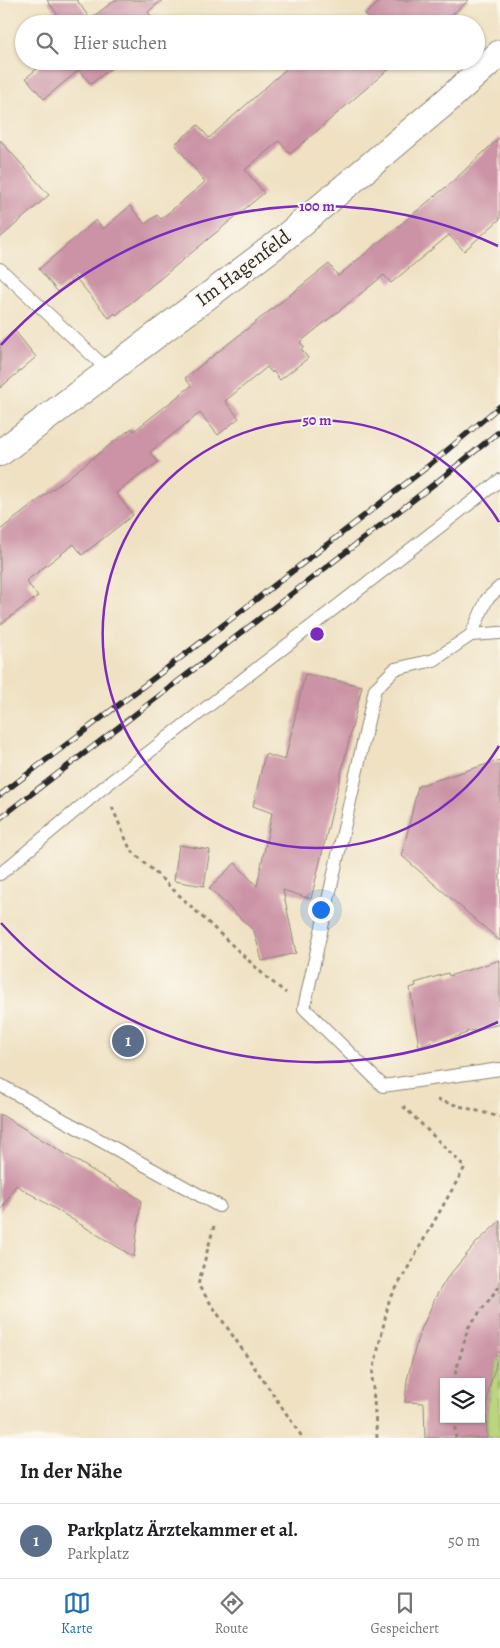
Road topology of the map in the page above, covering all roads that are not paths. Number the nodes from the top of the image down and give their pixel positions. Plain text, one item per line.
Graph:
1 (500, 53) edge
2 (485, 66) edge
3 (481, 70) edge
4 (0, 269) edge
5 (108, 370) junction
6 (0, 453) edge
7 (500, 480) edge
8 (500, 587) edge
9 (500, 633) edge
10 (470, 635) junction
11 (0, 874) edge
12 (500, 1069) edge
13 (0, 1085) edge
14 (219, 1206) road end

1 - 2 street, Im Hagenfeld
3 - 5 street, Im Hagenfeld
4 - 5 lane
5 - 6 street, Im Hagenfeld
7 - 11 lane
8 - 10 lane
9 - 10 lane
10 - 12 lane
13 - 14 lane

